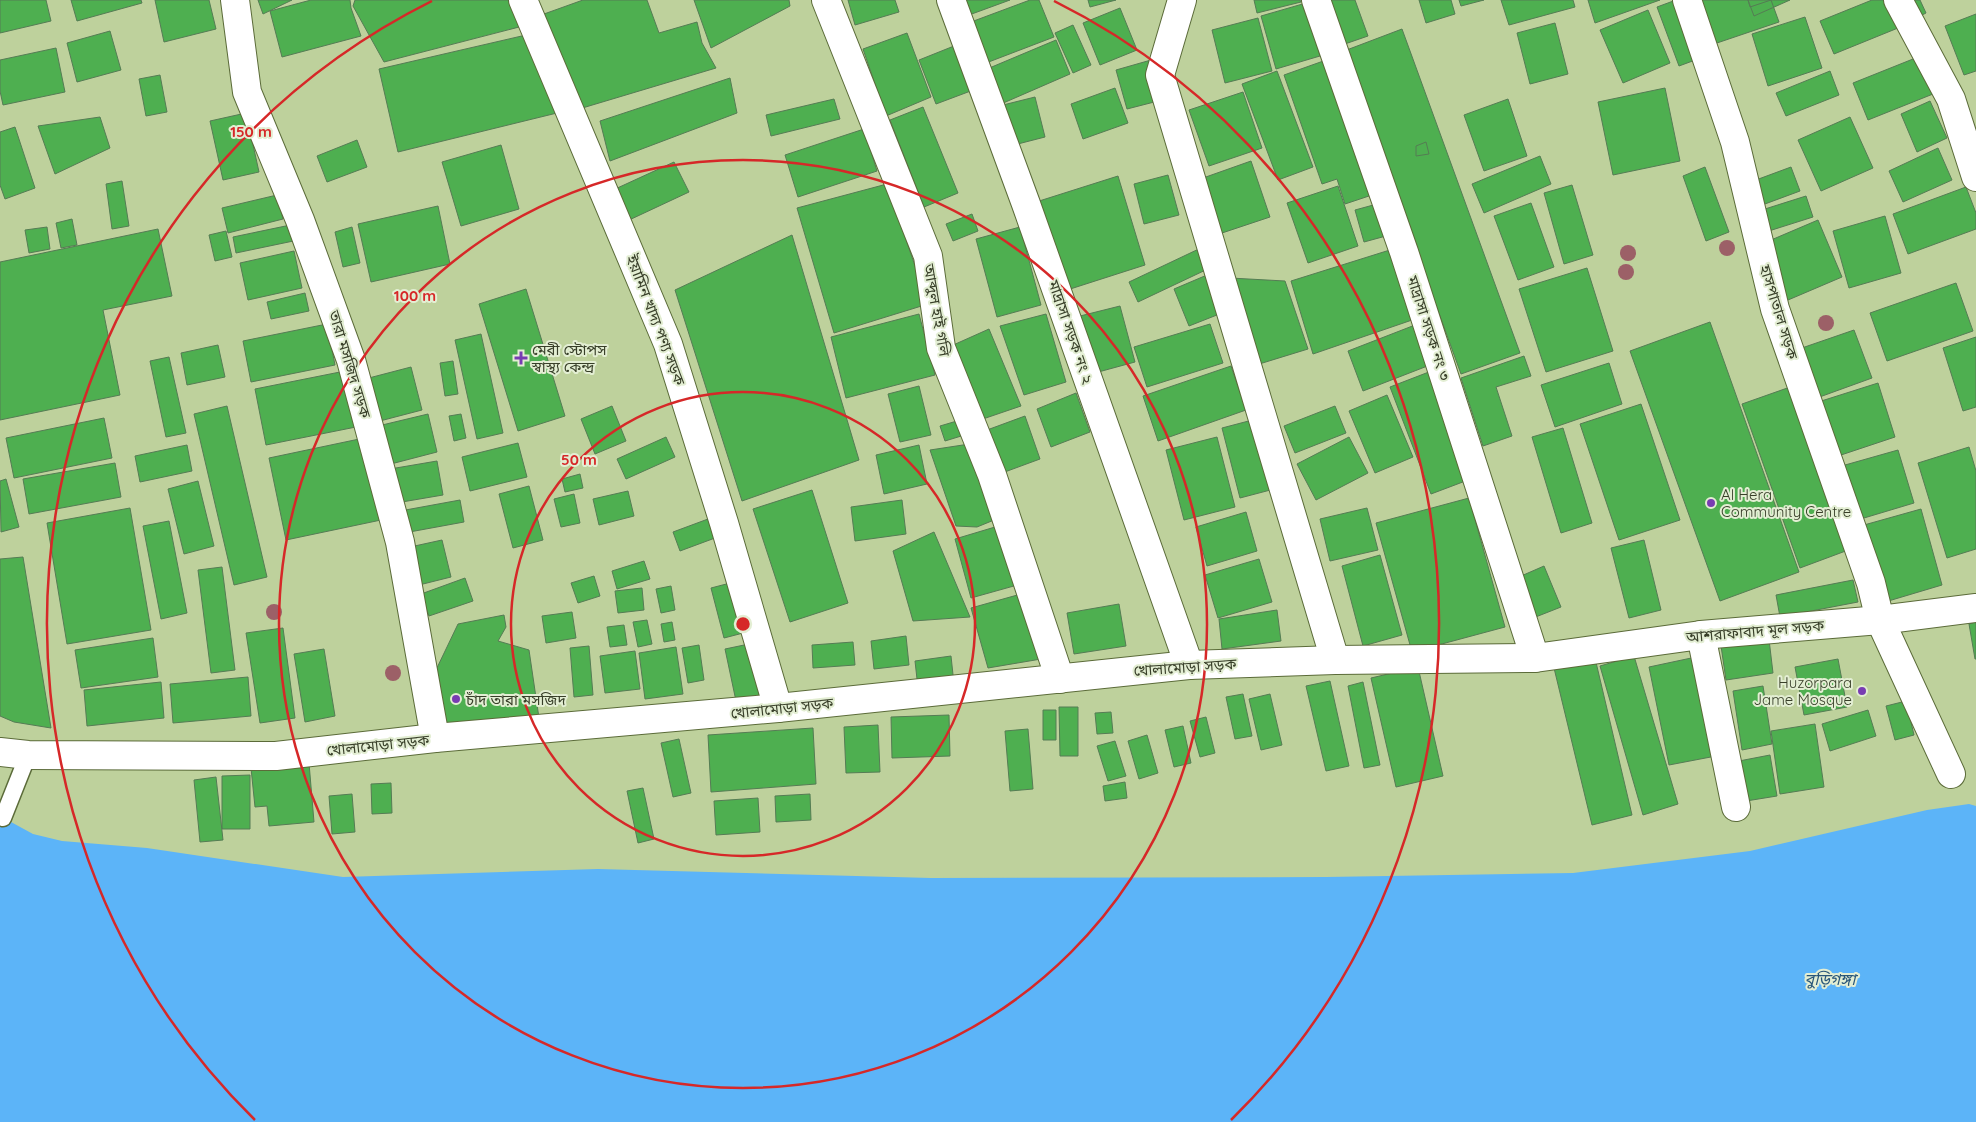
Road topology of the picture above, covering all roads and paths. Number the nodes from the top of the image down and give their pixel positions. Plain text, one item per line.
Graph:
1 (236, 0) edge
2 (523, 0) edge
3 (826, 0) edge
4 (951, 0) edge
5 (1182, 0) edge
6 (1316, 0) edge
7 (1687, 0) edge
8 (1898, 0) edge
9 (1976, 177) edge
10 (1976, 608) edge
11 (1880, 620) junction
12 (1701, 635) junction
13 (1535, 658) junction
14 (1335, 660) junction
15 (1189, 665) junction
16 (1060, 679) junction
17 (778, 708) junction
18 (435, 738) junction
19 (0, 752) edge
20 (28, 755) junction
21 (1951, 774) dead end
22 (1736, 807) dead end
23 (3, 818) dead end

1 - 18 street, তারা মসজিদ সড়ক
2 - 17 street, ইয়ামিন খাদ্য পণ্য সড়ক
3 - 16 street, আব্দুল হাই গলি
4 - 15 street, মাদ্রাসা সড়ক নং ২
5 - 14 street
6 - 13 street, মাদ্রাসা সড়ক নং ৩
7 - 11 street, হাসপাতাল সড়ক
8 - 9 street
10 - 11 street, আশরাফাবাদ মূল সড়ক
11 - 12 street, আশরাফাবাদ মূল সড়ক
11 - 21 street, হাসপাতাল সড়ক
12 - 13 street, আশরাফাবাদ মূল সড়ক
12 - 22 street
13 - 14 street, খোলামোড়া সড়ক
14 - 15 street, খোলামোড়া সড়ক
15 - 16 street, খোলামোড়া সড়ক
16 - 17 street, খোলামোড়া সড়ক
17 - 18 street, খোলামোড়া সড়ক
18 - 20 street, খোলামোড়া সড়ক
19 - 20 street, খোলামোড়া সড়ক
20 - 23 lane

